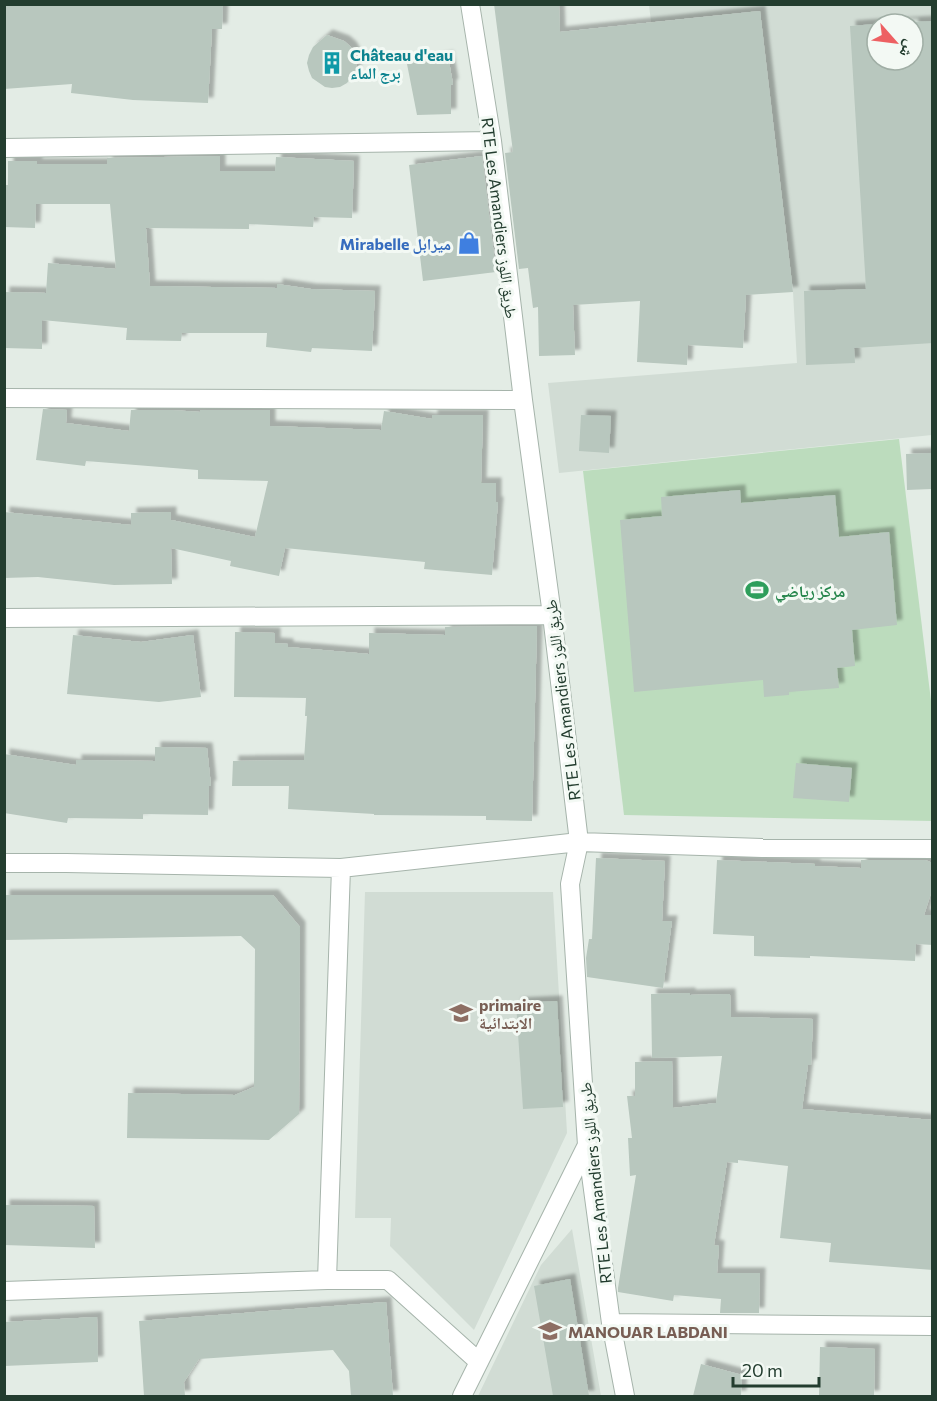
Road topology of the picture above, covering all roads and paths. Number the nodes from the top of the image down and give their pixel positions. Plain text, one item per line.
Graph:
1 (470, 4) edge
2 (492, 141) junction
3 (4, 148) edge
4 (4, 398) edge
5 (523, 400) junction
6 (552, 615) junction
7 (4, 618) edge
8 (579, 842) junction
9 (933, 849) edge
10 (4, 863) edge
11 (341, 868) junction
12 (587, 1145) junction
13 (327, 1280) junction
14 (4, 1291) edge
15 (611, 1323) junction
16 (933, 1326) edge
17 (479, 1362) junction
18 (462, 1396) edge
19 (626, 1396) edge

1 - 2 street, RTE Les Amandiers طريق اللوز
2 - 3 street
2 - 5 street, RTE Les Amandiers طريق اللوز
4 - 5 street
5 - 6 street, RTE Les Amandiers طريق اللوز
6 - 7 street
6 - 8 street, RTE Les Amandiers طريق اللوز
8 - 9 street
8 - 11 street
8 - 12 street, RTE Les Amandiers طريق اللوز
10 - 11 street
11 - 13 street
12 - 15 street, RTE Les Amandiers طريق اللوز
12 - 17 street
13 - 14 street
13 - 17 street
15 - 16 street
15 - 19 street, RTE Les Amandiers طريق اللوز
17 - 18 street

